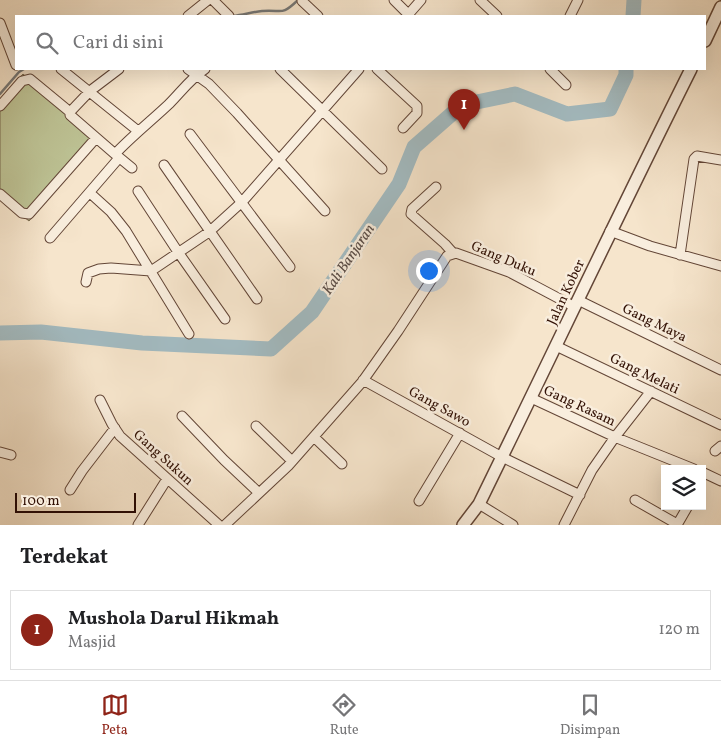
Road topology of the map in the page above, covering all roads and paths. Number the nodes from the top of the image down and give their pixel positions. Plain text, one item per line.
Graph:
1 (208, 0) edge
2 (213, 0) edge
3 (394, 0) edge
4 (421, 0) edge
5 (480, 0) edge
6 (578, 0) edge
7 (302, 2) dead end
8 (721, 7) edge
9 (227, 14) edge
10 (189, 15) edge
11 (317, 15) edge
12 (407, 15) edge
13 (409, 15) edge
14 (496, 15) edge
15 (570, 15) edge
16 (0, 23) edge
17 (706, 39) edge
18 (15, 62) edge
19 (62, 70) edge
20 (118, 70) edge
21 (189, 70) edge
22 (204, 70) edge
23 (281, 70) edge
24 (359, 70) edge
25 (378, 70) edge
26 (551, 70) edge
27 (690, 70) edge
28 (196, 75) junction
29 (566, 85) dead end
30 (90, 91) junction
31 (0, 106) edge
32 (323, 110) junction
33 (70, 112) junction
34 (403, 128) dead end
35 (138, 131) junction
36 (190, 134) dead end
37 (96, 138) junction
38 (117, 156) junction
39 (278, 160) junction
40 (721, 160) edge
41 (164, 165) dead end
42 (132, 168) dead end
43 (382, 169) dead end
44 (436, 187) dead end
45 (138, 191) dead end
46 (90, 193) junction
47 (0, 194) edge
48 (242, 202) junction
49 (325, 212) dead end
50 (610, 231) junction
51 (209, 232) junction
52 (50, 238) dead end
53 (178, 252) junction
54 (453, 253) junction
55 (680, 255) junction
56 (721, 266) edge
57 (290, 267) dead end
58 (151, 271) junction
59 (86, 282) dead end
60 (257, 299) dead end
61 (577, 304) junction
62 (225, 319) dead end
63 (189, 334) dead end
64 (556, 346) junction
65 (721, 369) edge
66 (363, 380) junction
67 (651, 392) junction
68 (531, 398) junction
69 (100, 400) dead end
70 (182, 416) dead end
71 (721, 425) edge
72 (256, 426) dead end
73 (115, 428) junction
74 (460, 432) junction
75 (314, 437) junction
76 (618, 438) junction
77 (0, 452) edge
78 (10, 455) dead end
79 (502, 457) junction
80 (292, 461) junction
81 (342, 464) dead end
82 (684, 465) edge
83 (706, 474) edge
84 (167, 479) junction
85 (720, 481) edge
86 (70, 490) dead end
87 (259, 493) junction
88 (580, 496) junction
89 (635, 500) dead end
90 (419, 501) dead end
91 (480, 504) junction
92 (686, 510) edge
93 (138, 525) edge
94 (219, 525) edge
95 (225, 525) edge
96 (463, 525) edge
97 (513, 525) edge
98 (564, 525) edge
99 (677, 525) edge

1 - 10 street
2 - 9 street
3 - 12 street
4 - 13 street
5 - 14 street
6 - 15 street
7 - 11 street
8 - 17 street
16 - 18 street
19 - 30 street
20 - 30 street
21 - 28 street
22 - 28 street
23 - 32 street
24 - 32 street
25 - 34 street
26 - 29 street
27 - 50 street, Jalan Kober
28 - 35 street
28 - 39 street
30 - 33 street
30 - 35 street
31 - 33 street
32 - 39 street
32 - 43 street
33 - 37 street
35 - 38 street
36 - 48 street
37 - 38 street
37 - 47 street
38 - 42 street
38 - 46 street
39 - 48 street
39 - 49 street
40 - 55 street
41 - 51 street
44 - 54 street
45 - 53 street
46 - 52 street
46 - 58 street
48 - 51 street
48 - 57 street
50 - 55 street
50 - 61 street, Jalan Kober
51 - 53 street
51 - 60 street
53 - 58 street
53 - 62 street
54 - 61 street, Gang Duku
54 - 66 street, Gang Duku
55 - 56 street
58 - 59 street
58 - 63 street
61 - 64 street, Jalan Kober
61 - 65 street, Gang Maya
64 - 67 street, Gang Melati
64 - 68 street, Jalan Kober
66 - 74 street, Gang Sawo
66 - 75 street, Gang Duku
67 - 71 street, Gang Melati
67 - 76 street
68 - 76 street, Gang Rasam
68 - 79 street, Jalan Kober
69 - 73 street, Gang Sukun
70 - 87 street
72 - 80 street
73 - 84 street, Gang Sukun
73 - 86 street
74 - 79 street, Gang Sawo
74 - 90 street
75 - 80 street, Gang Duku
75 - 81 street
76 - 82 street, Gang Rasam
76 - 88 street
77 - 78 street
79 - 88 street, Gang Sawo
79 - 91 street, Jalan Kober
80 - 87 street, Gang Duku
83 - 85 street
84 - 93 street
84 - 94 street, Gang Sukun
87 - 95 street, Gang Duku
88 - 98 street
89 - 99 street
91 - 96 street, Jalan Kober
91 - 97 street
92 - 99 street

